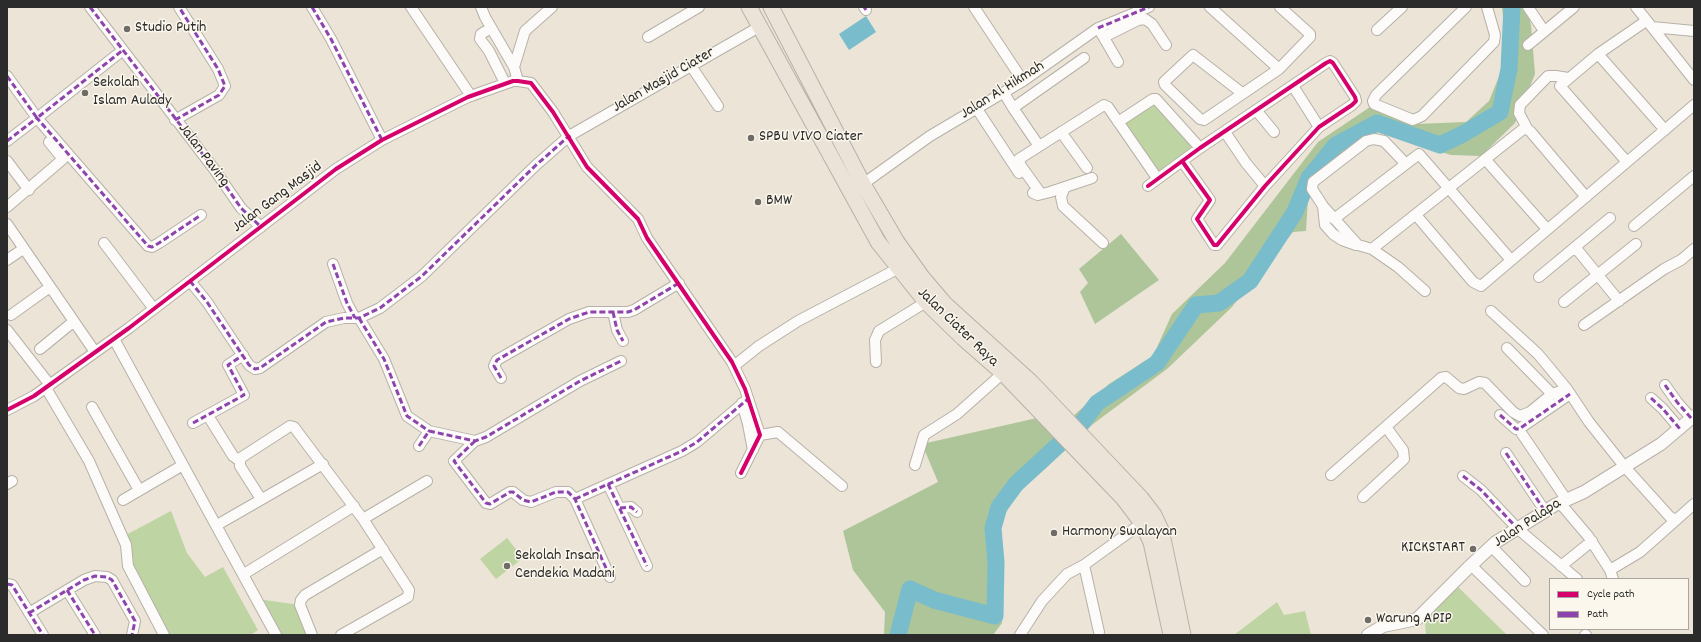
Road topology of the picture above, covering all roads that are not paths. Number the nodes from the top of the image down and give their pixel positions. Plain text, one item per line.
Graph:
1 (90, 7) edge
2 (179, 7) edge
3 (312, 7) edge
4 (411, 7) edge
5 (481, 7) edge
6 (552, 7) edge
7 (699, 7) edge
8 (749, 7) edge
9 (771, 7) edge
10 (974, 7) edge
11 (1148, 7) edge
12 (1210, 7) edge
13 (1280, 7) edge
14 (1466, 7) edge
15 (1487, 7) edge
16 (1528, 7) edge
17 (1574, 7) edge
18 (1636, 7) edge
19 (1397, 9) edge
20 (1649, 24) junction
21 (759, 27) junction
22 (1098, 28) junction
23 (1378, 30) dead end
24 (1694, 30) edge
25 (486, 31) dead end
26 (1544, 31) junction
27 (648, 37) dead end
28 (1104, 37) junction
29 (790, 42) junction
30 (1166, 44) dead end
31 (1528, 45) dead end
32 (123, 50) junction
33 (773, 50) junction
34 (1598, 54) junction
35 (1084, 58) dead end
36 (1118, 62) dead end
37 (691, 66) junction
38 (514, 67) junction
39 (1279, 69) junction
40 (7, 76) edge
41 (1568, 78) junction
42 (1694, 80) edge
43 (518, 81) junction
44 (1023, 81) junction
45 (505, 84) junction
46 (1293, 86) junction
47 (1004, 93) junction
48 (1242, 93) junction
49 (471, 96) junction
50 (1694, 105) edge
51 (718, 106) dead end
52 (1013, 108) junction
53 (977, 109) junction
54 (1256, 110) junction
55 (175, 120) junction
56 (1118, 122) junction
57 (38, 123) junction
58 (1319, 127) junction
59 (1528, 130) junction
60 (1665, 130) junction
61 (1061, 132) junction
62 (1225, 132) junction
63 (1274, 132) dead end
64 (569, 136) junction
65 (382, 140) junction
66 (7, 141) edge
67 (1039, 146) junction
68 (1200, 148) junction
69 (1485, 159) junction
70 (7, 161) edge
71 (1182, 161) junction
72 (1627, 162) junction
73 (1406, 164) junction
74 (1087, 168) dead end
75 (1694, 176) edge
76 (1092, 178) dead end
77 (1157, 178) junction
78 (863, 184) junction
79 (1065, 186) junction
80 (1148, 186) dead end
81 (1265, 186) junction
82 (1450, 188) junction
83 (29, 190) junction
84 (1039, 191) dead end
85 (1586, 197) junction
86 (1323, 206) junction
87 (7, 207) edge
88 (201, 215) dead end
89 (1416, 215) junction
90 (1610, 218) dead end
91 (1334, 219) junction
92 (7, 224) edge
93 (1634, 226) dead end
94 (261, 227) junction
95 (1547, 229) junction
96 (104, 243) dead end
97 (1103, 243) dead end
98 (1636, 244) dead end
99 (1358, 245) junction
100 (1575, 247) junction
101 (23, 249) junction
102 (1372, 249) junction
103 (1694, 249) edge
104 (7, 260) edge
105 (1511, 260) junction
106 (334, 264) dead end
107 (899, 268) junction
108 (1598, 274) junction
109 (1539, 276) dead end
110 (190, 281) junction
111 (679, 283) junction
112 (50, 287) junction
113 (1425, 291) dead end
114 (1619, 301) junction
115 (926, 302) junction
116 (1564, 302) dead end
117 (154, 309) junction
118 (1492, 311) dead end
119 (613, 312) junction
120 (11, 315) dead end
121 (357, 318) junction
122 (73, 322) junction
123 (1584, 325) dead end
124 (7, 330) edge
125 (114, 339) junction
126 (623, 341) dead end
127 (1507, 348) dead end
128 (40, 349) dead end
129 (95, 352) junction
130 (244, 355) junction
131 (621, 361) dead end
132 (876, 362) dead end
133 (734, 366) junction
134 (1003, 373) junction
135 (501, 378) dead end
136 (1665, 385) dead end
137 (48, 386) junction
138 (1569, 391) junction
139 (1552, 394) junction
140 (1651, 398) dead end
141 (745, 401) junction
142 (92, 407) dead end
143 (7, 410) edge
144 (1500, 415) dead end
145 (1693, 417) edge
146 (210, 419) dead end
147 (1060, 421) junction
148 (193, 423) dead end
149 (1386, 427) junction
150 (1680, 429) junction
151 (430, 431) junction
152 (1522, 434) dead end
153 (760, 435) junction
154 (475, 441) junction
155 (1081, 445) junction
156 (419, 446) dead end
157 (752, 450) junction
158 (1506, 453) dead end
159 (240, 461) junction
160 (323, 464) junction
161 (915, 465) dead end
162 (183, 466) junction
163 (1624, 466) junction
164 (741, 473) dead end
165 (1331, 475) dead end
166 (1463, 476) dead end
167 (427, 481) dead end
168 (608, 484) junction
169 (842, 486) dead end
170 (140, 490) junction
171 (1363, 497) dead end
172 (261, 499) junction
173 (575, 499) junction
174 (123, 500) dead end
175 (1563, 501) junction
176 (354, 506) junction
177 (1693, 507) edge
178 (620, 508) junction
179 (637, 512) dead end
180 (1545, 512) junction
181 (364, 519) junction
182 (1676, 520) junction
183 (1142, 523) junction
184 (217, 525) junction
185 (1518, 529) junction
186 (1592, 541) junction
187 (1491, 546) junction
188 (383, 550) junction
189 (1084, 565) junction
190 (647, 566) dead end
191 (1561, 566) junction
192 (1476, 570) dead end
193 (244, 574) junction
194 (1611, 574) edge
195 (610, 578) dead end
196 (1575, 578) edge
197 (1526, 581) dead end
198 (7, 584) edge
199 (67, 590) junction
200 (29, 613) junction
201 (1099, 632) dead end
202 (43, 635) edge
203 (95, 635) edge
204 (132, 635) edge
205 (164, 635) edge
206 (276, 635) edge
207 (312, 635) edge
208 (341, 635) edge
209 (1020, 635) edge
210 (1171, 635) edge
211 (1183, 635) edge
212 (1368, 635) edge
213 (1543, 635) edge

1 - 32 street, Jalan Paving
2 - 55 street
3 - 65 street
4 - 49 street
5 - 38 street
6 - 38 street
7 - 27 street
8 - 21 main road, Jalan Ciater Raya
9 - 29 main road, Jalan Ciater Raya
10 - 44 street
11 - 22 street, Jalan Al Hikmah
12 - 39 street
13 - 39 street
14 - 15 street
16 - 26 street
17 - 26 street
18 - 20 street
19 - 23 street
20 - 24 street
20 - 34 street
20 - 42 street
21 - 33 main road, Jalan Ciater Raya
21 - 37 street, Jalan Masjid Ciater
22 - 28 street
22 - 44 street, Jalan Al Hikmah
25 - 45 street
26 - 31 street
28 - 30 street
28 - 36 street
29 - 33 main road
29 - 78 main road, Jalan Ciater Raya
32 - 55 street, Jalan Paving
32 - 57 street
33 - 107 main road, Jalan Ciater Raya
34 - 41 street
34 - 60 street
35 - 52 street
37 - 51 street
37 - 64 street, Jalan Masjid Ciater
38 - 43 street
39 - 48 street
40 - 57 street
41 - 59 street
41 - 72 street
43 - 45 street, Jalan Gang Masjid
43 - 64 street
44 - 47 street, Jalan Al Hikmah
45 - 49 street, Jalan Gang Masjid
46 - 54 street
46 - 58 street
46 - 58 street
47 - 52 street
47 - 53 street, Jalan Al Hikmah
48 - 48 street
49 - 65 street, Jalan Gang Masjid
50 - 60 street
52 - 67 street
53 - 78 street, Jalan Al Hikmah
53 - 79 street
54 - 62 street
54 - 63 street
55 - 94 street, Jalan Paving
56 - 61 street
56 - 68 street
56 - 77 street
57 - 66 street
57 - 83 street
57 - 88 street
58 - 81 street
59 - 69 street
59 - 85 street
60 - 72 street
61 - 67 street
61 - 74 street
62 - 68 street
62 - 81 street
64 - 111 street
64 - 121 street, Jalan Masjid Ciater
65 - 94 street, Jalan Gang Masjid
67 - 84 street
68 - 71 street
69 - 82 street
69 - 95 street
70 - 83 street
71 - 77 street
71 - 81 street
72 - 85 street
73 - 82 street
73 - 86 street
73 - 91 street
75 - 93 street
76 - 79 street
77 - 80 street
78 - 147 main road, Jalan Ciater Raya
79 - 97 street
82 - 89 street
82 - 105 street
83 - 87 street
85 - 95 street
86 - 91 street
86 - 99 street
89 - 102 street
89 - 105 street
90 - 100 street
91 - 99 street
92 - 101 street
94 - 110 street, Jalan Gang Masjid
95 - 105 street
96 - 117 street
98 - 108 street
99 - 102 street
100 - 108 street
100 - 109 street
101 - 104 street
101 - 112 street
102 - 113 street
103 - 114 street
106 - 121 street
107 - 115 main road, Jalan Ciater Raya
107 - 133 street
108 - 114 street
108 - 116 street
110 - 117 street, Jalan Gang Masjid
110 - 130 street
111 - 119 street
111 - 133 street
112 - 120 street
112 - 122 street
114 - 123 street
115 - 132 street
115 - 134 main road, Jalan Ciater Raya
117 - 125 street, Jalan Gang Masjid
118 - 138 street
119 - 126 street
119 - 135 street
121 - 130 street, Jalan Masjid Ciater
121 - 151 street
122 - 128 street
122 - 129 street
124 - 137 street
125 - 129 street, Jalan Gang Masjid
125 - 162 street
127 - 139 street
129 - 137 street, Jalan Gang Masjid
130 - 148 street
131 - 154 street
133 - 141 street
134 - 147 main road, Jalan Ciater Raya
134 - 161 street
136 - 145 street
137 - 143 street, Jalan Gang Masjid
137 - 205 street
138 - 139 street
138 - 144 street
138 - 163 street
139 - 149 street
140 - 150 street
141 - 153 street
141 - 157 street
141 - 168 street
142 - 170 street
145 - 150 street, Jalan Palapa
146 - 159 street
147 - 155 main road, Jalan Ciater Raya
149 - 165 street
149 - 171 street
150 - 163 street, Jalan Palapa
151 - 154 street
151 - 156 street
152 - 175 street
153 - 157 street
153 - 169 street
154 - 173 street
155 - 183 main road, Jalan Ciater Raya
155 - 211 main road, Jalan Ciater Raya
157 - 164 street
158 - 180 street
159 - 160 street
159 - 172 street
160 - 172 street
160 - 176 street
162 - 170 street
162 - 184 street
163 - 175 street, Jalan Palapa
163 - 182 street
166 - 185 street
167 - 181 street
168 - 173 street
168 - 178 street
170 - 174 street
172 - 184 street
173 - 195 street
175 - 180 street, Jalan Palapa
175 - 186 street
176 - 181 street
176 - 193 street
177 - 182 street
178 - 179 street
178 - 190 street
180 - 185 street, Jalan Palapa
181 - 188 street
182 - 194 street
183 - 189 street
183 - 210 main road, Jalan Ciater Raya
184 - 193 street
185 - 187 street, Jalan Palapa
185 - 191 street
186 - 191 street
186 - 194 street
187 - 197 street
187 - 212 street, Jalan Palapa
188 - 207 street
188 - 208 street
189 - 201 street
189 - 209 street
191 - 196 street
192 - 213 street
193 - 206 street
198 - 200 street
199 - 200 street
199 - 203 street
199 - 204 street
200 - 202 street

